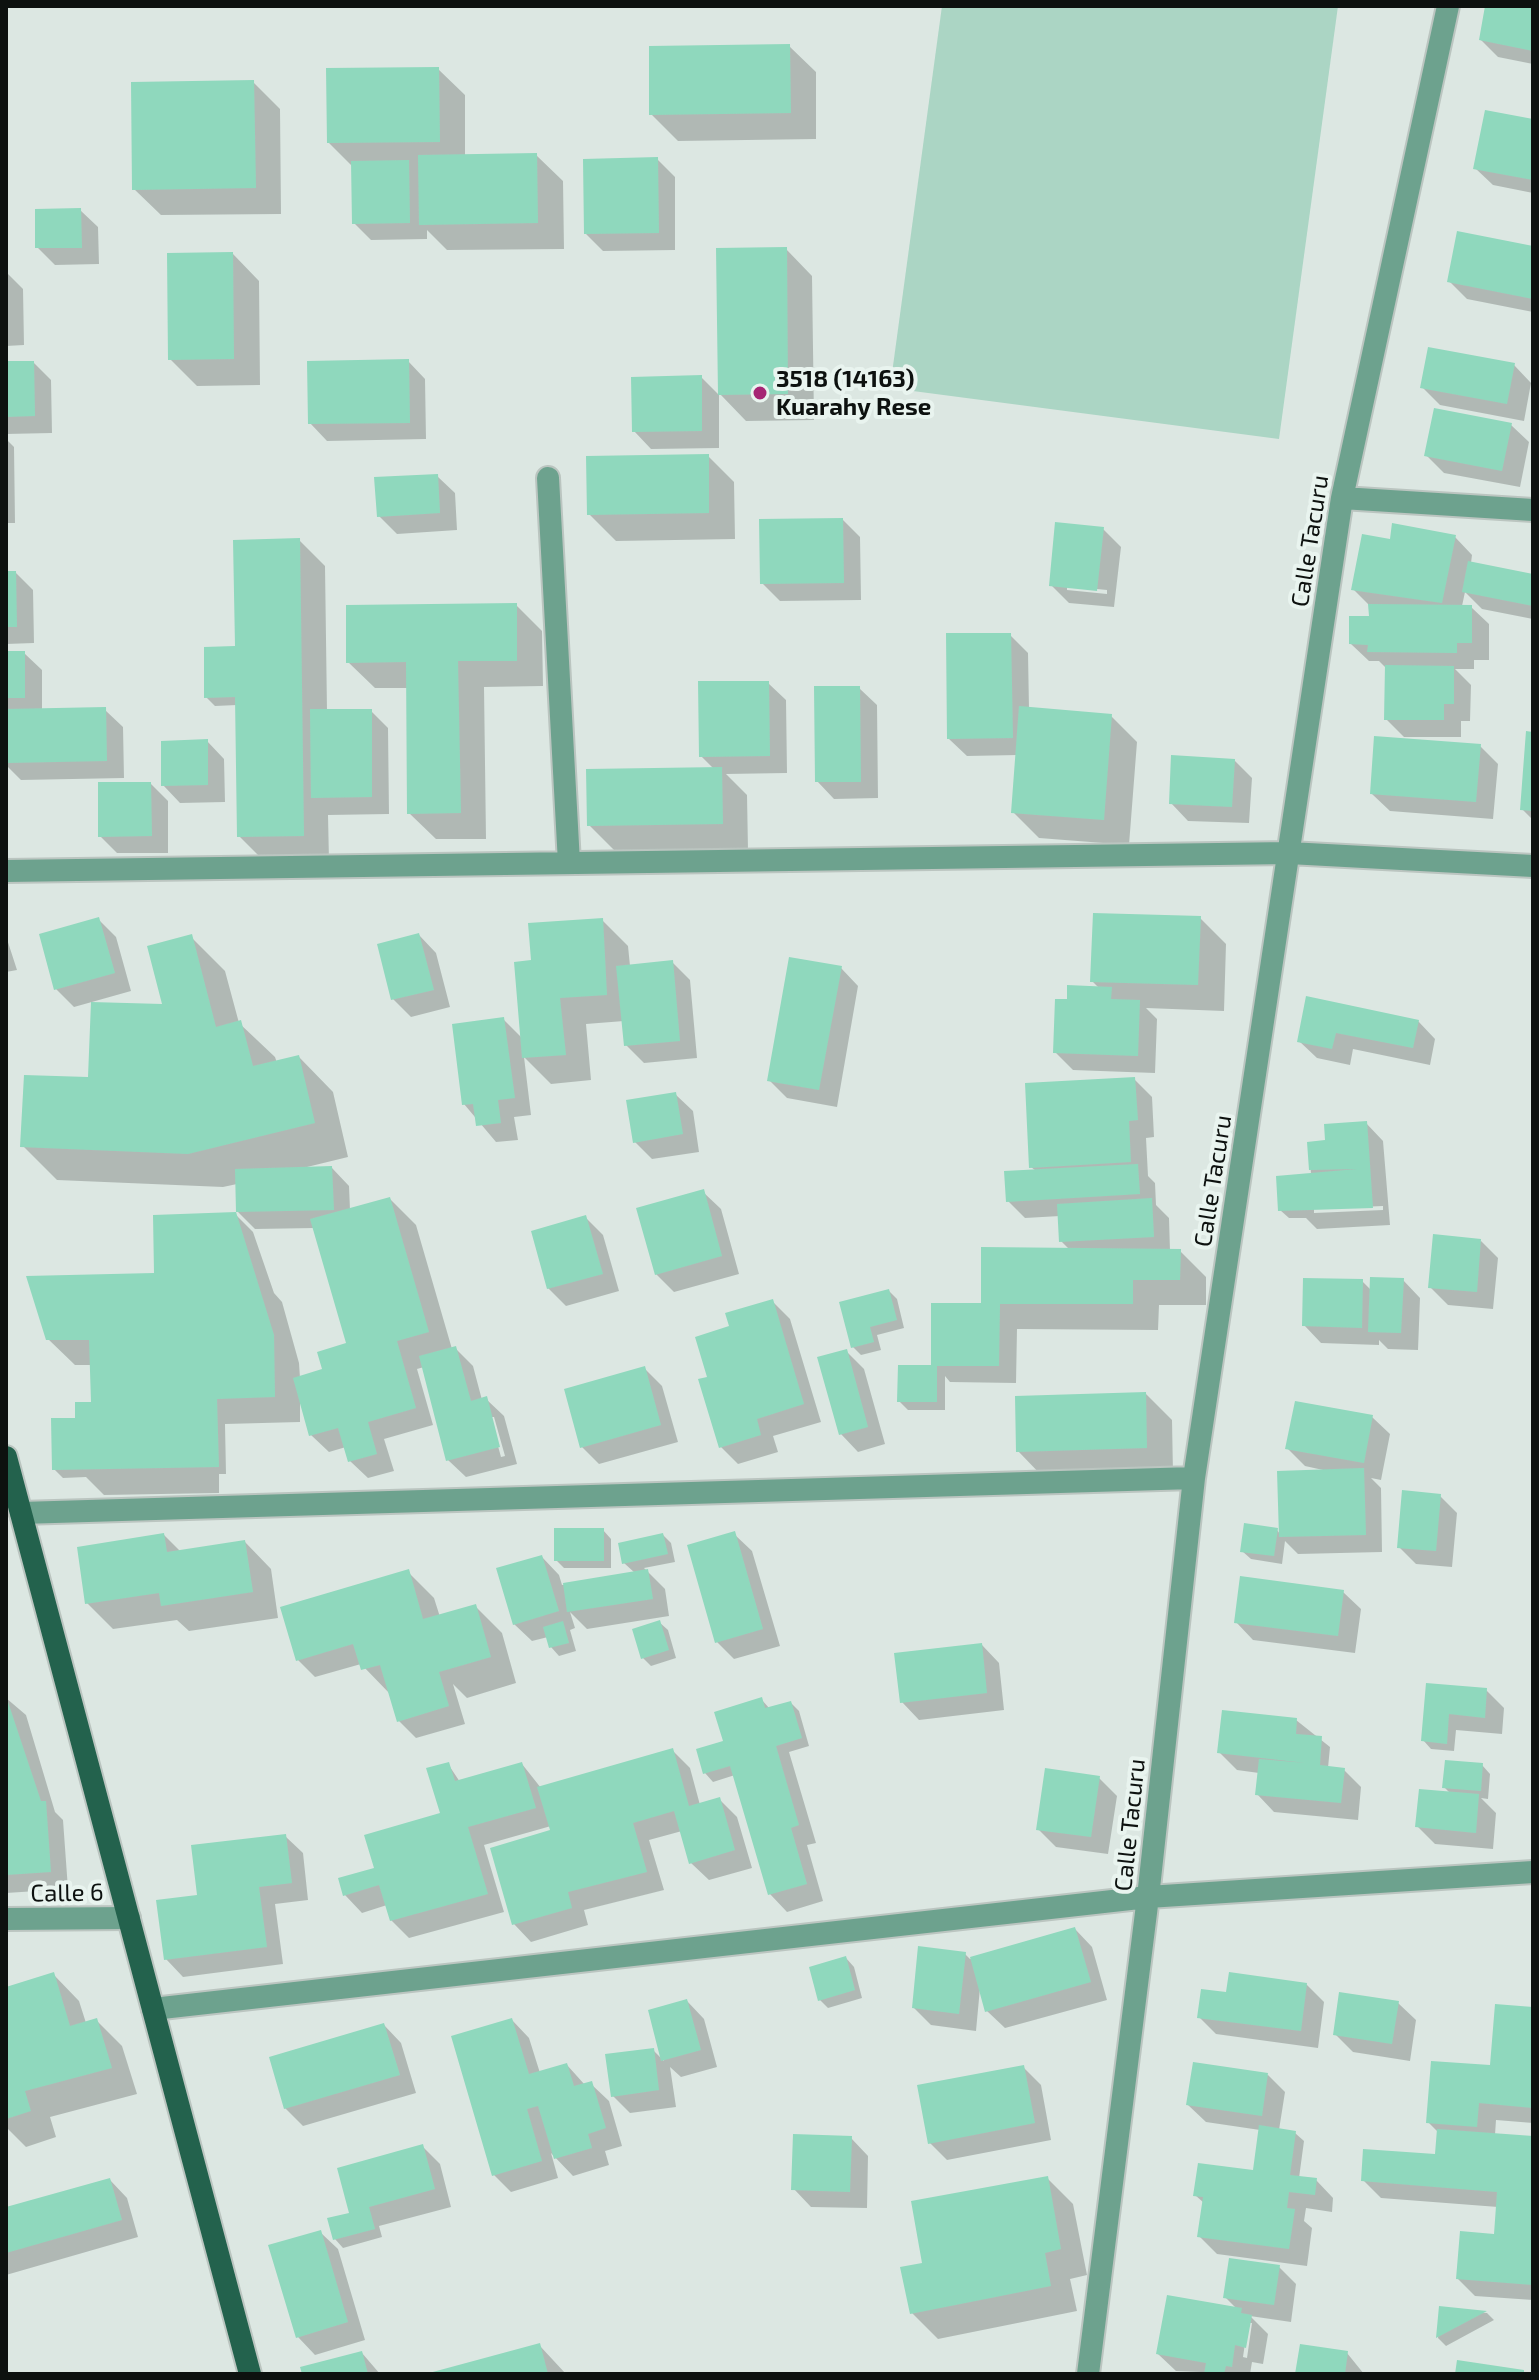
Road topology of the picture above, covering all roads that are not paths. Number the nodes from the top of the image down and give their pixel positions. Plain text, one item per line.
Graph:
1 (1448, 6) edge
2 (548, 478) dead end
3 (1342, 498) junction
4 (1533, 510) edge
5 (1289, 853) junction
6 (569, 863) junction
7 (1533, 866) edge
8 (6, 871) edge
9 (6, 1457) edge
10 (1194, 1478) junction
11 (21, 1513) junction
12 (1533, 1872) edge
13 (1148, 1897) junction
14 (129, 1918) junction
15 (6, 1919) edge
16 (153, 2009) junction
17 (250, 2374) edge
18 (1088, 2374) edge

1 - 3 street, Calle Tacuru
2 - 6 street
3 - 4 street
3 - 5 street, Calle Tacuru
5 - 6 street
5 - 7 street
5 - 10 street, Calle Tacuru
6 - 8 street
9 - 11 main road
10 - 11 street
10 - 13 street, Calle Tacuru
11 - 14 main road
12 - 13 street
13 - 16 street
13 - 18 street, Calle Tacuru
14 - 15 street, Calle 6
14 - 16 main road
16 - 17 main road

